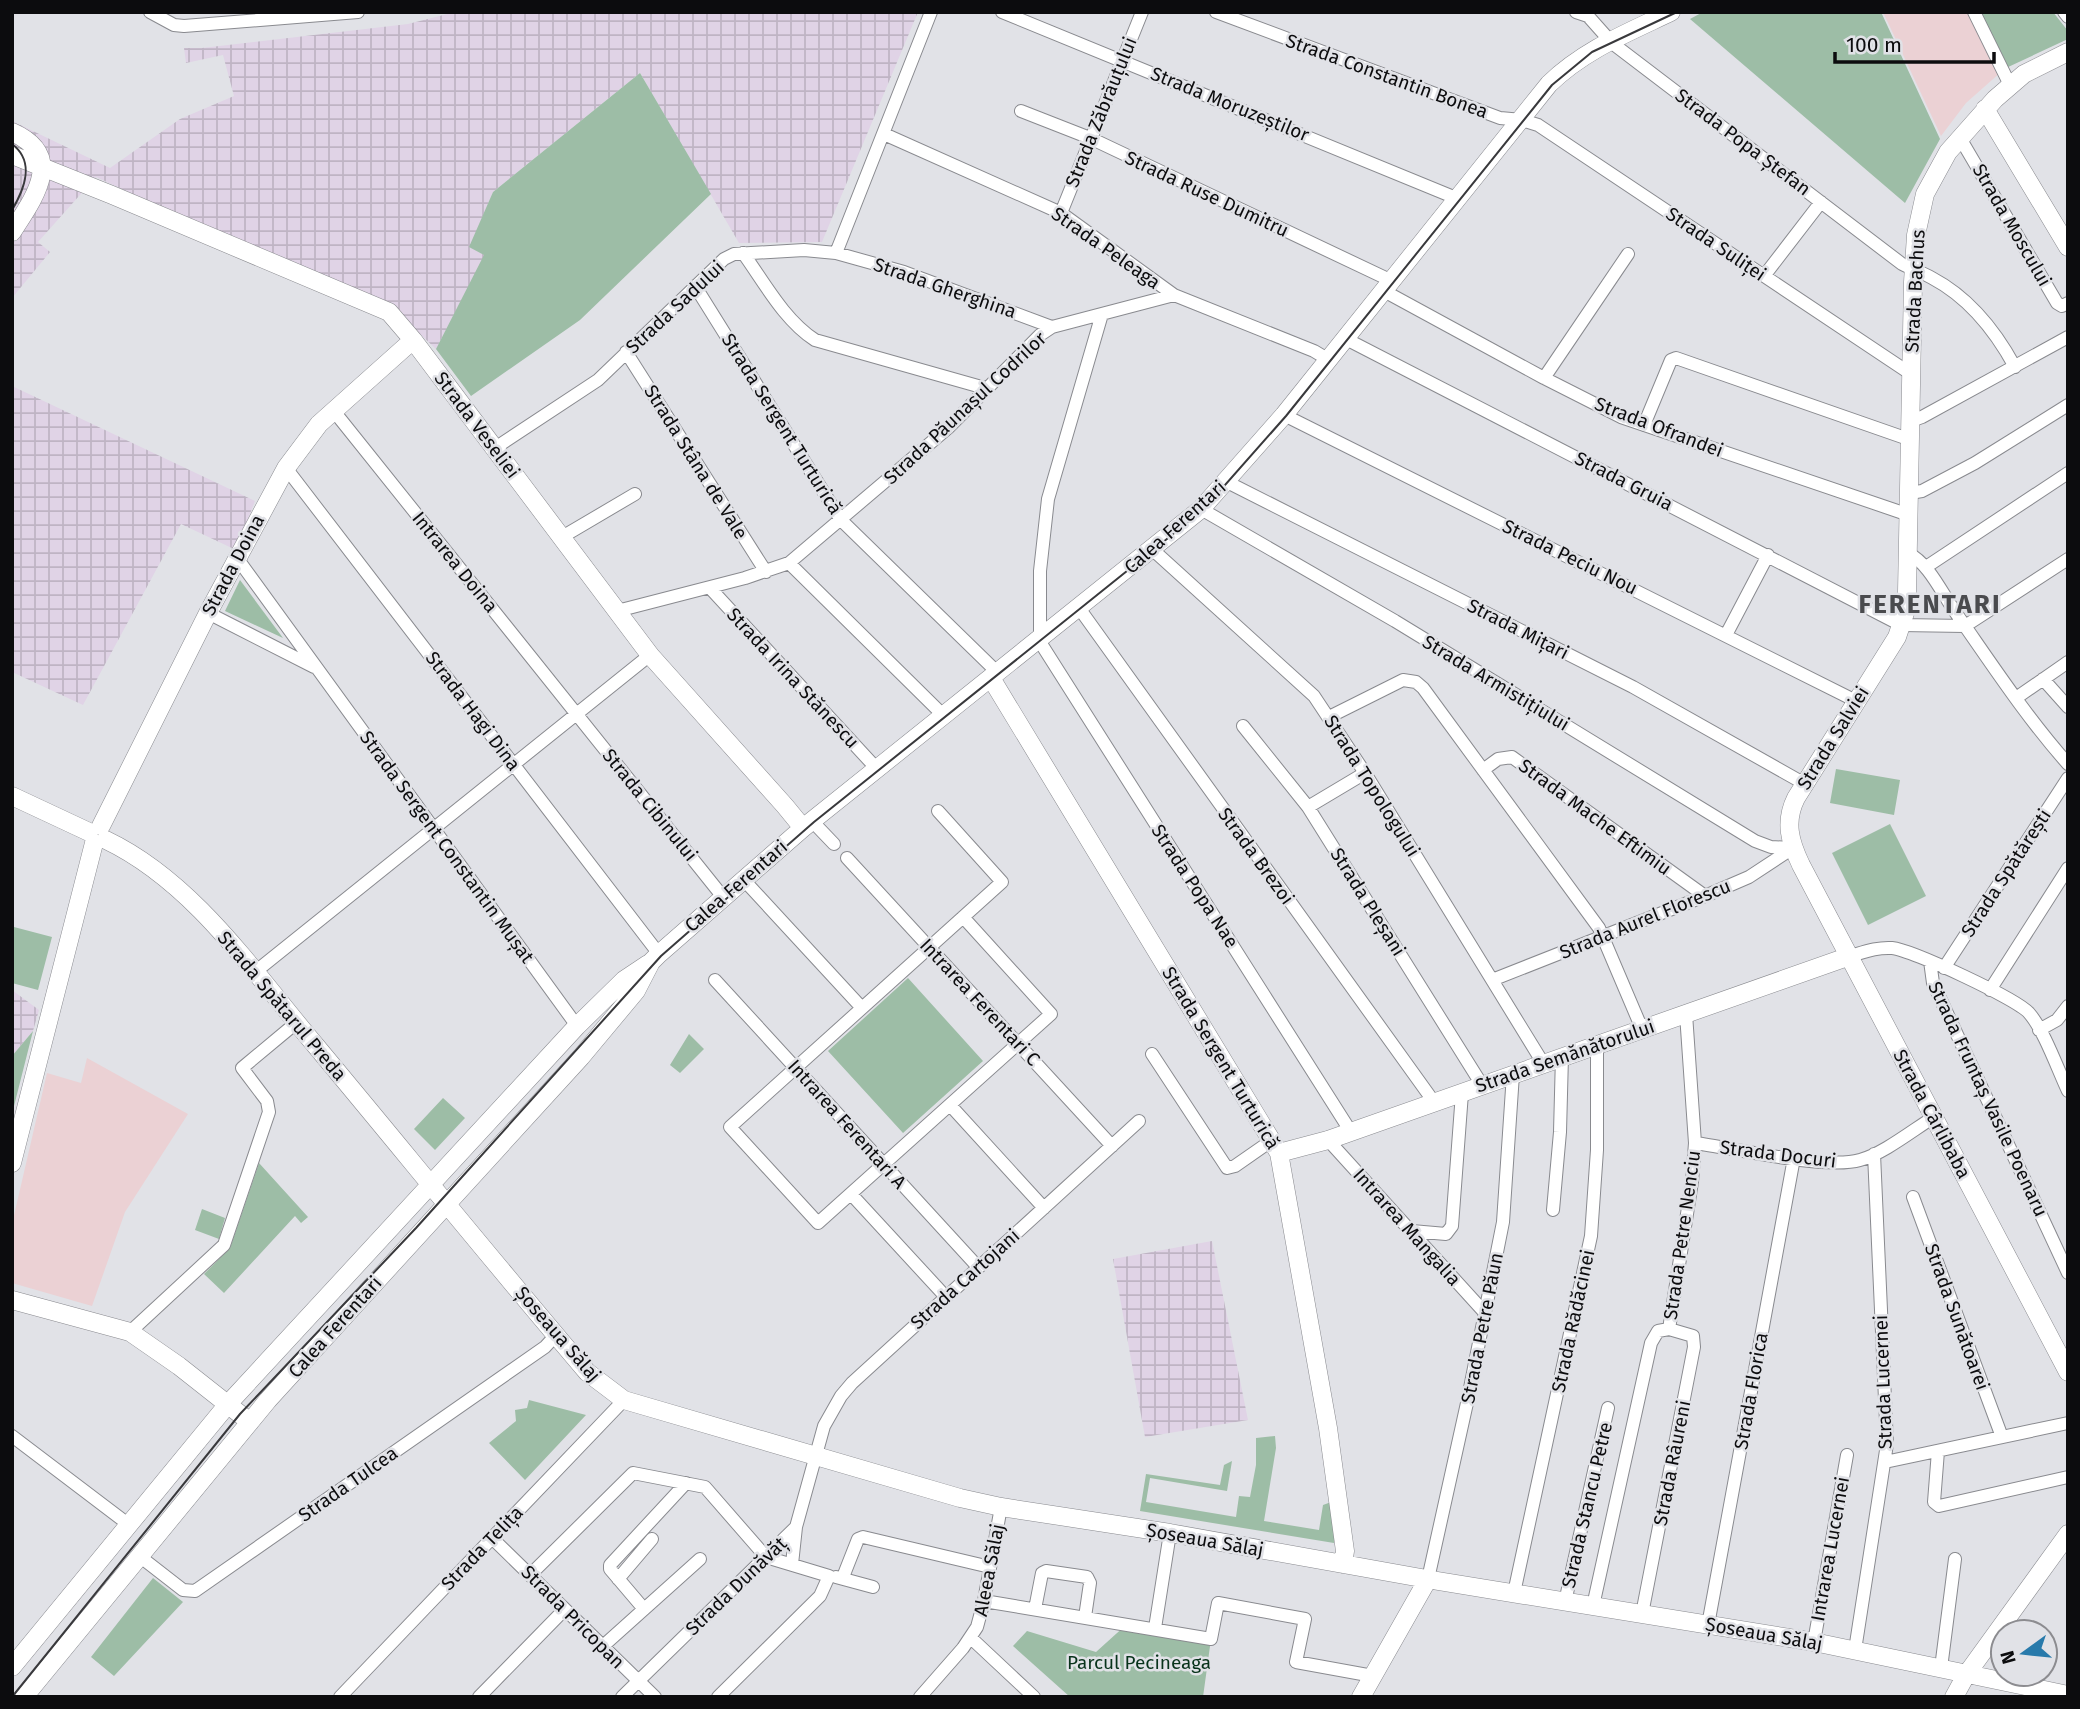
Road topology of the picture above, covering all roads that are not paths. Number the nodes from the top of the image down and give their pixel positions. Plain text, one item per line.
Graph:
1 (150, 12) edge
2 (358, 12) edge
3 (931, 12) edge
4 (1002, 12) edge
5 (1142, 12) edge
6 (1216, 12) edge
7 (1671, 12) edge
8 (1974, 12) edge
9 (2064, 12) edge
10 (1584, 14) edge
11 (2068, 17) edge
12 (1609, 41) junction
13 (2065, 58) edge
14 (1122, 61) junction
15 (2010, 85) junction
16 (1985, 108) junction
17 (1021, 111) dead end
18 (1519, 120) junction
19 (12, 132) edge
20 (884, 134) junction
21 (1090, 138) junction
22 (1960, 138) junction
23 (12, 155) edge
24 (42, 166) junction
25 (1456, 198) junction
26 (1821, 202) junction
27 (1061, 213) junction
28 (2062, 224) edge
29 (12, 232) edge
30 (2068, 247) edge
31 (743, 253) junction
32 (836, 253) junction
33 (1628, 254) dead end
34 (1913, 270) junction
35 (1764, 276) junction
36 (695, 286) junction
37 (1388, 286) junction
38 (1174, 295) junction
39 (2068, 303) edge
40 (1102, 314) junction
41 (1052, 327) junction
42 (2068, 337) edge
43 (1346, 339) junction
44 (413, 340) junction
45 (626, 352) junction
46 (1329, 360) junction
47 (2015, 367) junction
48 (1911, 374) junction
49 (1544, 378) junction
50 (985, 388) junction
51 (2068, 405) edge
52 (333, 410) junction
53 (1284, 415) junction
54 (1911, 421) junction
55 (1644, 425) junction
56 (1910, 440) junction
57 (495, 448) junction
58 (286, 468) junction
59 (2068, 473) edge
60 (1227, 482) junction
61 (1910, 493) junction
62 (635, 494) dead end
63 (1201, 509) junction
64 (1909, 515) junction
65 (841, 520) junction
66 (562, 537) junction
67 (1153, 550) junction
68 (1908, 553) junction
69 (1768, 555) junction
70 (237, 558) junction
71 (2068, 559) edge
72 (789, 563) junction
73 (1926, 567) junction
74 (766, 572) junction
75 (1908, 572) junction
76 (1935, 583) junction
77 (710, 588) junction
78 (1079, 608) junction
79 (617, 611) junction
80 (208, 613) junction
81 (1901, 625) junction
82 (1965, 626) junction
83 (1726, 635) junction
84 (1039, 640) junction
85 (650, 655) junction
86 (2068, 662) edge
87 (316, 668) junction
88 (995, 675) junction
89 (2043, 679) junction
90 (2016, 698) junction
91 (1856, 701) junction
92 (2068, 707) edge
93 (577, 714) junction
94 (944, 716) junction
95 (1329, 717) junction
96 (1243, 726) dead end
97 (514, 764) junction
98 (2068, 764) edge
99 (877, 769) junction
100 (1483, 771) junction
101 (1365, 773) junction
102 (2068, 778) edge
103 (1805, 784) junction
104 (12, 796) edge
105 (1308, 807) junction
106 (938, 811) dead end
107 (808, 825) junction
108 (433, 829) junction
109 (97, 835) junction
110 (834, 844) dead end
111 (1795, 852) junction
112 (847, 858) dead end
113 (2068, 868) edge
114 (743, 880) junction
115 (1706, 896) junction
116 (723, 897) junction
117 (963, 917) junction
118 (1604, 936) junction
119 (929, 947) junction
120 (1850, 956) junction
121 (655, 958) junction
122 (1930, 961) junction
123 (1944, 968) junction
124 (255, 972) junction
125 (715, 980) dead end
126 (1493, 980) junction
127 (1990, 990) junction
128 (2068, 1006) edge
129 (862, 1008) junction
130 (1686, 1014) junction
131 (296, 1023) junction
132 (577, 1026) junction
133 (1642, 1029) junction
134 (2039, 1030) junction
135 (1018, 1044) junction
136 (1597, 1044) junction
137 (1152, 1054) dead end
138 (1562, 1056) junction
139 (1543, 1063) junction
140 (796, 1068) junction
141 (1513, 1074) junction
142 (1482, 1086) junction
143 (2068, 1091) edge
144 (1462, 1093) junction
145 (1434, 1102) junction
146 (950, 1105) junction
147 (1934, 1117) junction
148 (1139, 1121) dead end
149 (1351, 1132) junction
150 (1328, 1140) junction
151 (1695, 1143) junction
152 (1112, 1146) junction
153 (1275, 1147) junction
154 (1874, 1154) junction
155 (1794, 1158) junction
156 (12, 1163) edge
157 (884, 1164) junction
158 (439, 1194) junction
159 (851, 1194) junction
160 (1913, 1198) dead end
161 (1044, 1208) junction
162 (1553, 1210) dead end
163 (1412, 1231) junction
164 (978, 1267) junction
165 (2068, 1273) edge
166 (945, 1296) junction
167 (12, 1300) edge
168 (1486, 1314) junction
169 (1669, 1329) junction
170 (130, 1332) junction
171 (556, 1335) junction
172 (2068, 1371) edge
173 (624, 1400) junction
174 (228, 1404) junction
175 (1608, 1408) dead end
176 (250, 1422) junction
177 (2068, 1423) edge
178 (12, 1436) edge
179 (2002, 1437) junction
180 (1938, 1451) junction
181 (1847, 1455) dead end
182 (815, 1456) junction
183 (1885, 1462) junction
184 (2068, 1477) edge
185 (687, 1483) junction
186 (1001, 1507) junction
187 (128, 1524) junction
188 (796, 1527) junction
189 (1170, 1533) junction
190 (2068, 1534) edge
191 (492, 1538) junction
192 (652, 1539) dead end
193 (138, 1555) junction
194 (766, 1557) junction
195 (700, 1559) dead end
196 (1955, 1559) dead end
197 (792, 1564) junction
198 (1343, 1564) junction
199 (990, 1567) junction
200 (530, 1574) junction
201 (829, 1576) junction
202 (843, 1577) junction
203 (618, 1579) junction
204 (1428, 1579) junction
205 (873, 1587) dead end
206 (1514, 1593) junction
207 (984, 1601) junction
208 (1565, 1602) junction
209 (1593, 1606) junction
210 (565, 1609) junction
211 (644, 1609) junction
212 (1035, 1609) junction
213 (1642, 1614) junction
214 (1085, 1617) junction
215 (1709, 1625) junction
216 (1155, 1628) junction
217 (971, 1638) junction
218 (1814, 1642) junction
219 (603, 1646) junction
220 (1856, 1650) junction
221 (12, 1667) edge
222 (1941, 1668) junction
223 (1966, 1675) junction
224 (638, 1681) junction
225 (1369, 1690) edge
226 (2067, 1696) edge
227 (24, 1697) edge
228 (340, 1697) edge
229 (479, 1697) edge
230 (622, 1697) edge
231 (655, 1697) edge
232 (718, 1697) edge
233 (920, 1697) edge
234 (1034, 1697) edge
235 (1954, 1697) edge

1 - 2 street
3 - 20 street
4 - 14 street, Strada Moruzeștilor
5 - 14 street, Strada Zăbrăuțului
6 - 18 street, Strada Constantin Bonea
7 - 12 street, Calea Ferentari
8 - 15 street
9 - 11 street
10 - 12 street, Strada Popa Ștefan
12 - 18 street, Calea Ferentari
12 - 26 street, Strada Popa Ștefan
13 - 15 street, Strada Bachus
14 - 21 street, Strada Zăbrăuțului
14 - 25 street, Strada Moruzeștilor
15 - 16 street, Strada Bachus
16 - 22 street, Strada Bachus
16 - 28 street
17 - 21 street, Strada Ruse Dumitru
18 - 25 street, Calea Ferentari
18 - 35 street, Strada Suliței
19 - 24 street
20 - 27 street, Strada Peleaga
20 - 32 street
21 - 27 street, Strada Zăbrăuțului
21 - 37 street, Strada Ruse Dumitru
22 - 34 street, Strada Bachus
22 - 39 street, Strada Moscului
23 - 24 street, Strada Veseliei
24 - 29 street
24 - 44 street, Strada Veseliei
25 - 37 street, Calea Ferentari
26 - 34 street, Strada Popa Ștefan
26 - 35 street
27 - 38 street, Strada Peleaga
28 - 30 street
31 - 32 street, Strada Sadului
31 - 36 street, Strada Sadului
31 - 50 street
32 - 41 street, Strada Gherghina
33 - 49 street
34 - 47 street, Strada Popa Ștefan
34 - 48 street, Strada Bachus
35 - 48 street, Strada Suliței
36 - 45 street, Strada Sadului
36 - 65 street, Strada Sergent Turturică
37 - 43 street, Calea Ferentari
37 - 49 street, Strada Ofrandei
38 - 40 street, Strada Păunașul Codrilor
38 - 46 street, Strada Peleaga
40 - 41 street, Strada Păunașul Codrilor
40 - 84 street
41 - 50 street, Strada Păunașul Codrilor
42 - 47 street
43 - 46 street, Calea Ferentari
43 - 69 street, Strada Gruia
44 - 52 street, Strada Doina
44 - 57 street, Strada Veseliei
45 - 57 street, Strada Sadului
45 - 74 street, Strada Stâna de Vale
46 - 53 street, Calea Ferentari
47 - 54 street
48 - 54 street, Strada Bachus
49 - 55 street, Strada Ofrandei
50 - 65 street, Strada Păunașul Codrilor
51 - 61 street
52 - 58 street, Strada Doina
52 - 93 street, Intrarea Doina
53 - 60 street, Calea Ferentari
53 - 83 street, Strada Peciu Nou
54 - 56 street, Strada Bachus
55 - 56 street
55 - 64 street, Strada Ofrandei
56 - 61 street, Strada Bachus
57 - 66 street, Strada Veseliei
58 - 70 street, Strada Doina
58 - 97 street, Strada Hagi Dina
59 - 73 street
60 - 63 street, Calea Ferentari
60 - 103 street, Strada Mițari
61 - 64 street, Strada Bachus
62 - 66 street
63 - 67 street, Calea Ferentari
63 - 111 street, Strada Armistițiului
64 - 68 street, Strada Bachus
65 - 72 street, Strada Păunașul Codrilor
65 - 88 street, Strada Sergent Turturică
66 - 79 street, Strada Veseliei
67 - 78 street, Calea Ferentari
67 - 95 street, Strada Topologului
68 - 73 street
68 - 75 street, Strada Bachus
69 - 81 street, Strada Gruia
69 - 83 street
70 - 80 street, Strada Doina
70 - 87 street, Strada Sergent Constantin Mușat
71 - 82 street
72 - 74 street, Strada Păunașul Codrilor
72 - 94 street
73 - 76 street
74 - 77 street, Strada Păunașul Codrilor
75 - 76 street
75 - 81 street, Strada Bachus
76 - 82 street
77 - 79 street, Strada Păunașul Codrilor
77 - 99 street, Strada Irina Stănescu
78 - 84 street, Calea Ferentari
78 - 145 street, Strada Brezoi
79 - 85 street, Strada Veseliei
80 - 87 street, Strada Sergent Constantin Mușat
80 - 109 street, Strada Doina
81 - 82 street
81 - 91 street, Strada Salviei
82 - 90 street
83 - 91 street, Strada Peciu Nou
84 - 88 street, Calea Ferentari
84 - 149 street, Strada Popa Nae
85 - 93 street
85 - 107 street, Strada Veseliei
86 - 89 street
87 - 108 street, Strada Sergent Constantin Mușat
88 - 94 street, Calea Ferentari
88 - 153 street, Strada Sergent Turturică
89 - 90 street
89 - 92 street
90 - 98 street
91 - 103 street, Strada Salviei
93 - 97 street
93 - 116 street, Strada Cibinului
94 - 99 street, Calea Ferentari
95 - 100 street
95 - 101 street, Strada Topologului
96 - 105 street, Strada Pleșani
97 - 108 street
97 - 121 street, Strada Hagi Dina
99 - 107 street, Calea Ferentari
100 - 115 street, Strada Mache Eftimiu
100 - 118 street
101 - 105 street
101 - 126 street, Strada Topologului
102 - 123 street, Strada Spătărești
103 - 111 street, Strada Salviei
104 - 109 street, Strada Spătarul Preda
105 - 142 street, Strada Pleșani
106 - 117 street
107 - 110 street
107 - 114 street, Calea Ferentari
108 - 124 street
108 - 132 street, Strada Sergent Constantin Mușat
109 - 124 street, Strada Spătarul Preda
109 - 156 street, Strada Doina
111 - 115 street, Strada Aurel Florescu
111 - 120 street, Strada Cârlibaba
112 - 119 street, Intrarea Ferentari C
113 - 127 street
114 - 116 street, Calea Ferentari
114 - 129 street
115 - 118 street, Strada Aurel Florescu
116 - 121 street, Calea Ferentari
117 - 119 street
117 - 135 street
118 - 126 street, Strada Aurel Florescu
118 - 133 street
119 - 129 street
119 - 135 street, Intrarea Ferentari C
120 - 122 street
120 - 130 street, Strada Semănătorului
120 - 147 street, Strada Cârlibaba
121 - 132 street, Calea Ferentari
121 - 158 street, Calea Ferentari
122 - 123 street
122 - 165 street, Strada Fruntaș Vasile Poenaru
123 - 127 street
124 - 131 street, Strada Spătarul Preda
125 - 140 street, Intrarea Ferentari A
126 - 139 street, Strada Topologului
127 - 134 street
128 - 134 street
129 - 140 street
130 - 133 street, Strada Semănătorului
130 - 151 street, Strada Petre Nenciu
131 - 158 street, Strada Spătarul Preda
131 - 170 street
132 - 158 street, Calea Ferentari
133 - 136 street, Strada Semănătorului
134 - 143 street
135 - 146 street
135 - 152 street, Intrarea Ferentari C
136 - 138 street, Strada Semănătorului
136 - 206 street, Strada Rădăcinei
137 - 153 street
138 - 139 street, Strada Semănătorului
138 - 162 street
139 - 141 street, Strada Semănătorului
140 - 157 street, Intrarea Ferentari A
140 - 159 street
141 - 142 street, Strada Semănătorului
141 - 168 street, Strada Petre Păun
142 - 144 street, Strada Semănătorului
144 - 145 street, Strada Semănătorului
144 - 163 street
145 - 149 street, Strada Semănătorului
146 - 157 street
146 - 161 street
147 - 154 street, Strada Docuri
147 - 172 street, Strada Cârlibaba
148 - 152 street, Strada Cartojani
149 - 150 street, Strada Semănătorului
150 - 153 street, Strada Semănătorului
150 - 163 street, Intrarea Mangalia
151 - 155 street, Strada Docuri
151 - 169 street, Strada Petre Nenciu
152 - 161 street, Strada Cartojani
153 - 198 street, Strada Sergent Turturică
154 - 155 street, Strada Docuri
154 - 183 street, Strada Lucernei
155 - 215 street, Strada Florica
157 - 159 street
157 - 164 street, Intrarea Ferentari A
158 - 171 street, Șoseaua Sălaj
158 - 174 street, Calea Ferentari
158 - 176 street, Calea Ferentari
159 - 166 street
160 - 179 street, Strada Sunătoarei
161 - 164 street, Strada Cartojani
163 - 168 street, Intrarea Mangalia
164 - 166 street, Strada Cartojani
166 - 182 street, Strada Cartojani
167 - 170 street
168 - 204 street, Strada Petre Păun
169 - 209 street, Strada Petre Nenciu
169 - 213 street, Strada Râureni
170 - 174 street
171 - 173 street, Șoseaua Sălaj
171 - 193 street, Strada Tulcea
173 - 182 street, Șoseaua Sălaj
173 - 191 street, Strada Telița
174 - 176 street
174 - 187 street, Calea Ferentari
175 - 208 street, Strada Stancu Petre
176 - 193 street, Calea Ferentari
177 - 179 street
178 - 187 street
179 - 180 street
180 - 183 street
180 - 184 street
181 - 218 street, Intrarea Lucernei
182 - 186 street, Șoseaua Sălaj
182 - 188 street, Strada Dunăvăț
183 - 220 street, Strada Lucernei
185 - 194 street
185 - 200 street
185 - 203 street
186 - 189 street, Șoseaua Sălaj
186 - 199 street, Aleea Sălaj
187 - 221 street, Calea Ferentari
188 - 194 street, Strada Dunăvăț
188 - 197 street
189 - 198 street, Șoseaua Sălaj
189 - 216 street
190 - 223 street
191 - 200 street, Strada Pricopan
191 - 228 street, Strada Telița
192 - 203 street
193 - 227 street, Calea Ferentari
194 - 197 street
194 - 224 street, Strada Dunăvăț
195 - 211 street
196 - 222 street
197 - 201 street
198 - 204 street, Șoseaua Sălaj
199 - 202 street
199 - 207 street, Aleea Sălaj
200 - 210 street, Strada Pricopan
201 - 202 street
201 - 232 street
202 - 205 street
203 - 211 street
204 - 206 street, Șoseaua Sălaj
204 - 225 street
206 - 208 street, Șoseaua Sălaj
207 - 212 street
207 - 217 street, Aleea Sălaj
208 - 209 street, Șoseaua Sălaj
209 - 213 street, Șoseaua Sălaj
210 - 219 street, Strada Pricopan
210 - 229 street
211 - 219 street
212 - 214 street
212 - 214 street
213 - 215 street, Șoseaua Sălaj
214 - 216 street
215 - 218 street, Șoseaua Sălaj
216 - 225 street
217 - 233 street, Aleea Sălaj
217 - 234 street
218 - 220 street, Șoseaua Sălaj
219 - 224 street, Strada Pricopan
220 - 222 street, Șoseaua Sălaj
222 - 223 street, Șoseaua Sălaj
223 - 226 street, Șoseaua Sălaj
223 - 235 street
224 - 230 street, Strada Dunăvăț
224 - 231 street, Strada Pricopan

